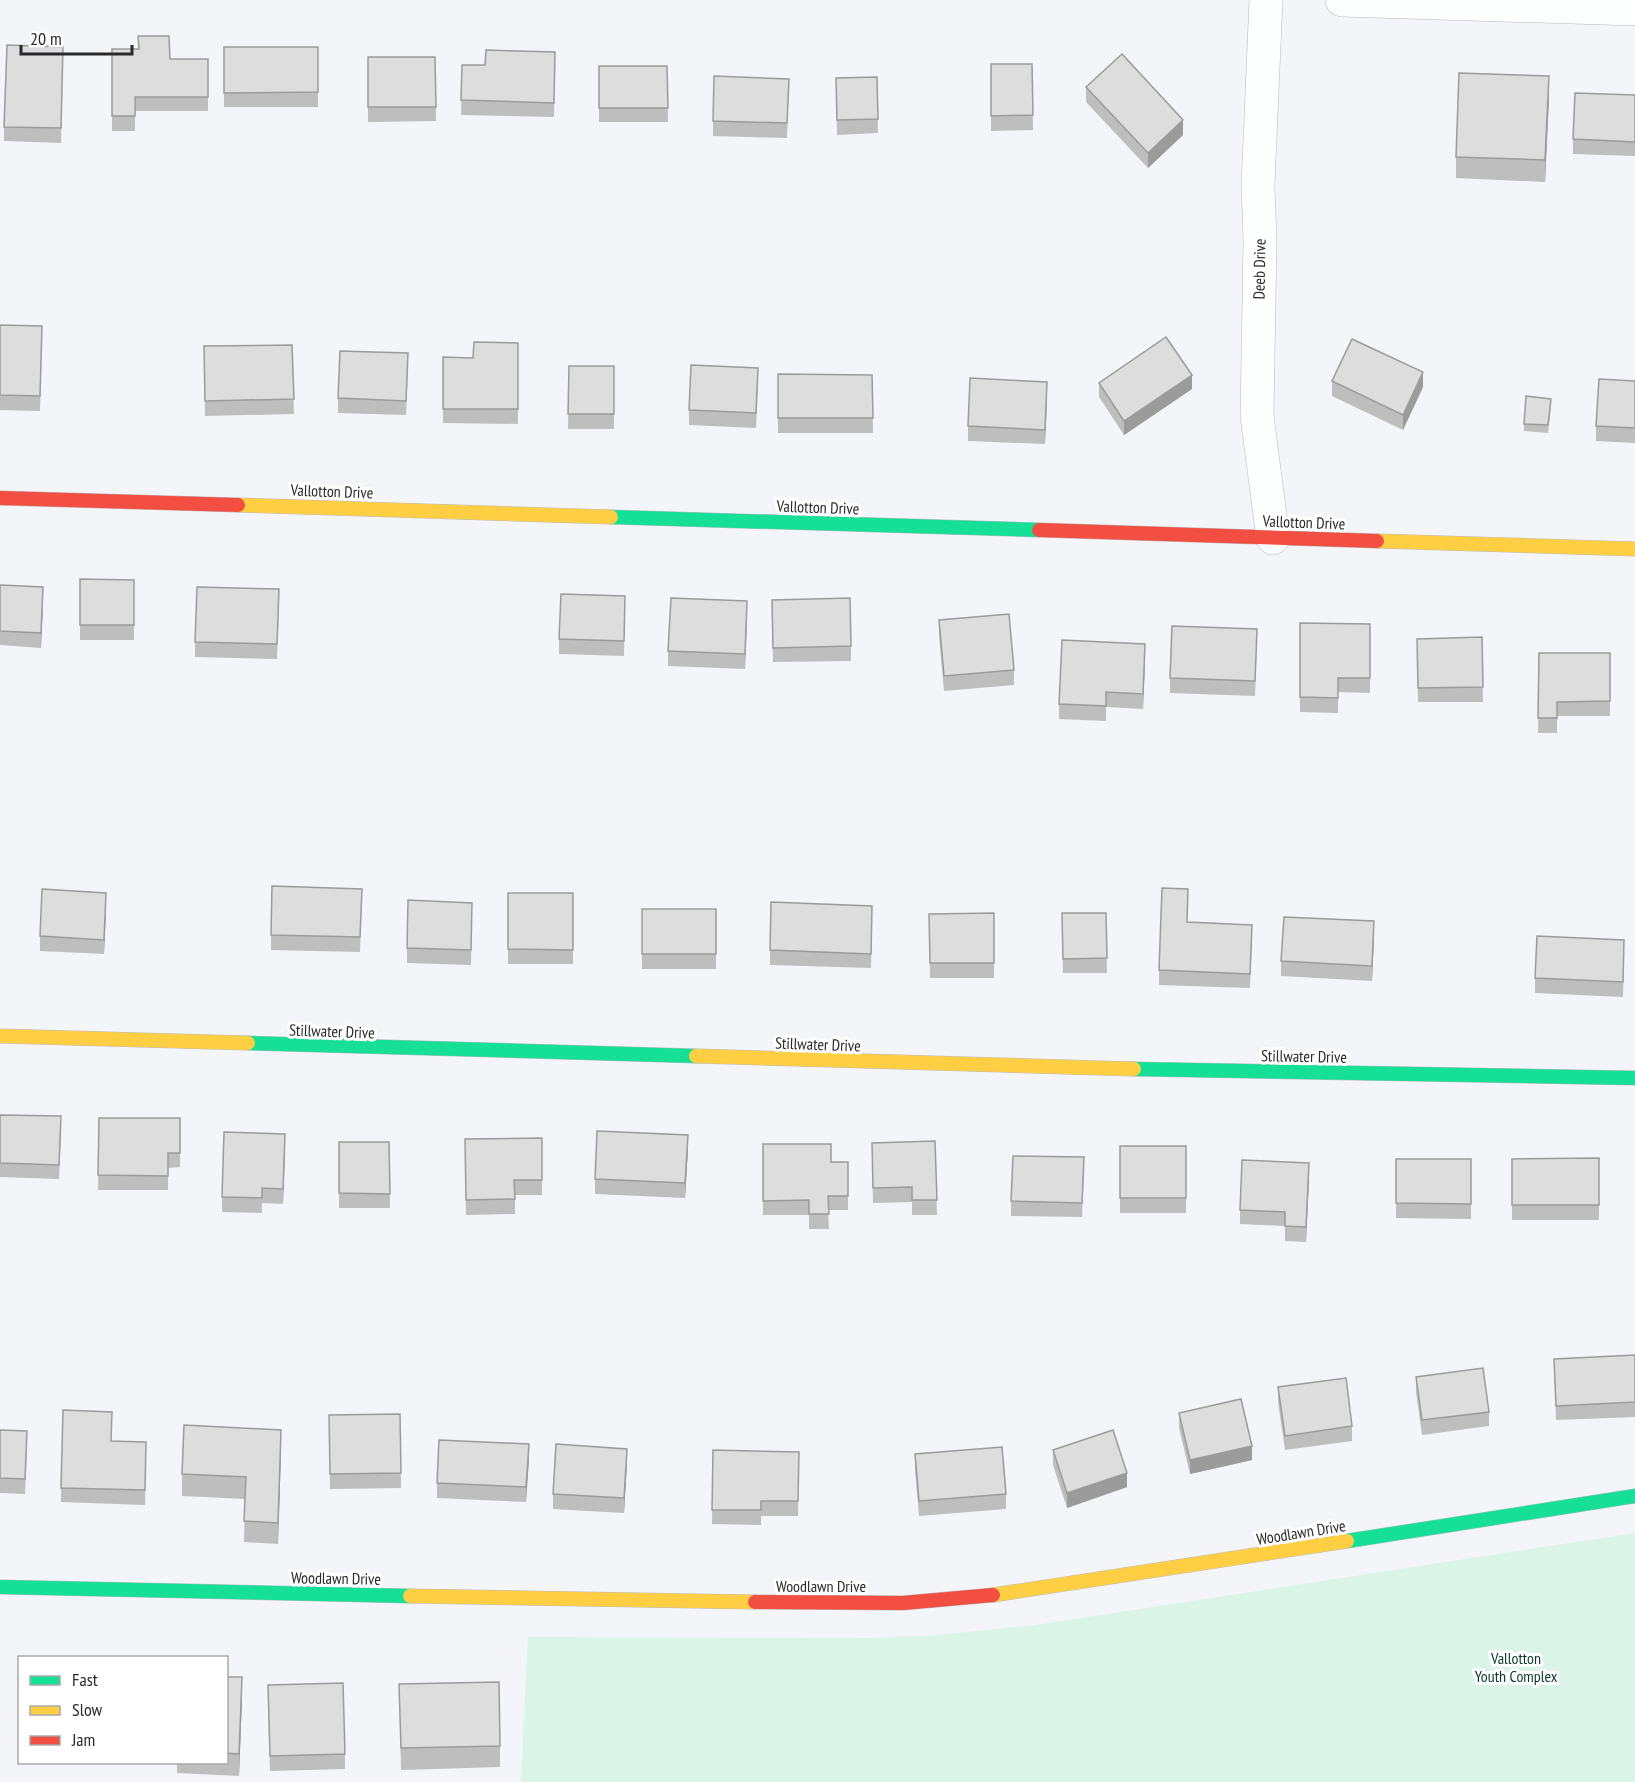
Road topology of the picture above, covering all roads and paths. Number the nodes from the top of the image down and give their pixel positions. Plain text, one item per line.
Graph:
1 (1266, 0) edge
2 (1342, 0) edge
3 (1635, 9) edge
4 (0, 498) edge
5 (1273, 538) junction
6 (1635, 549) edge
7 (0, 1036) edge
8 (1635, 1078) edge
9 (1635, 1496) edge
10 (0, 1587) edge

1 - 5 street, Deeb Drive
2 - 3 street
4 - 5 street, Vallotton Drive
5 - 6 street, Vallotton Drive
7 - 8 street, Stillwater Drive
9 - 10 street, Woodlawn Drive

